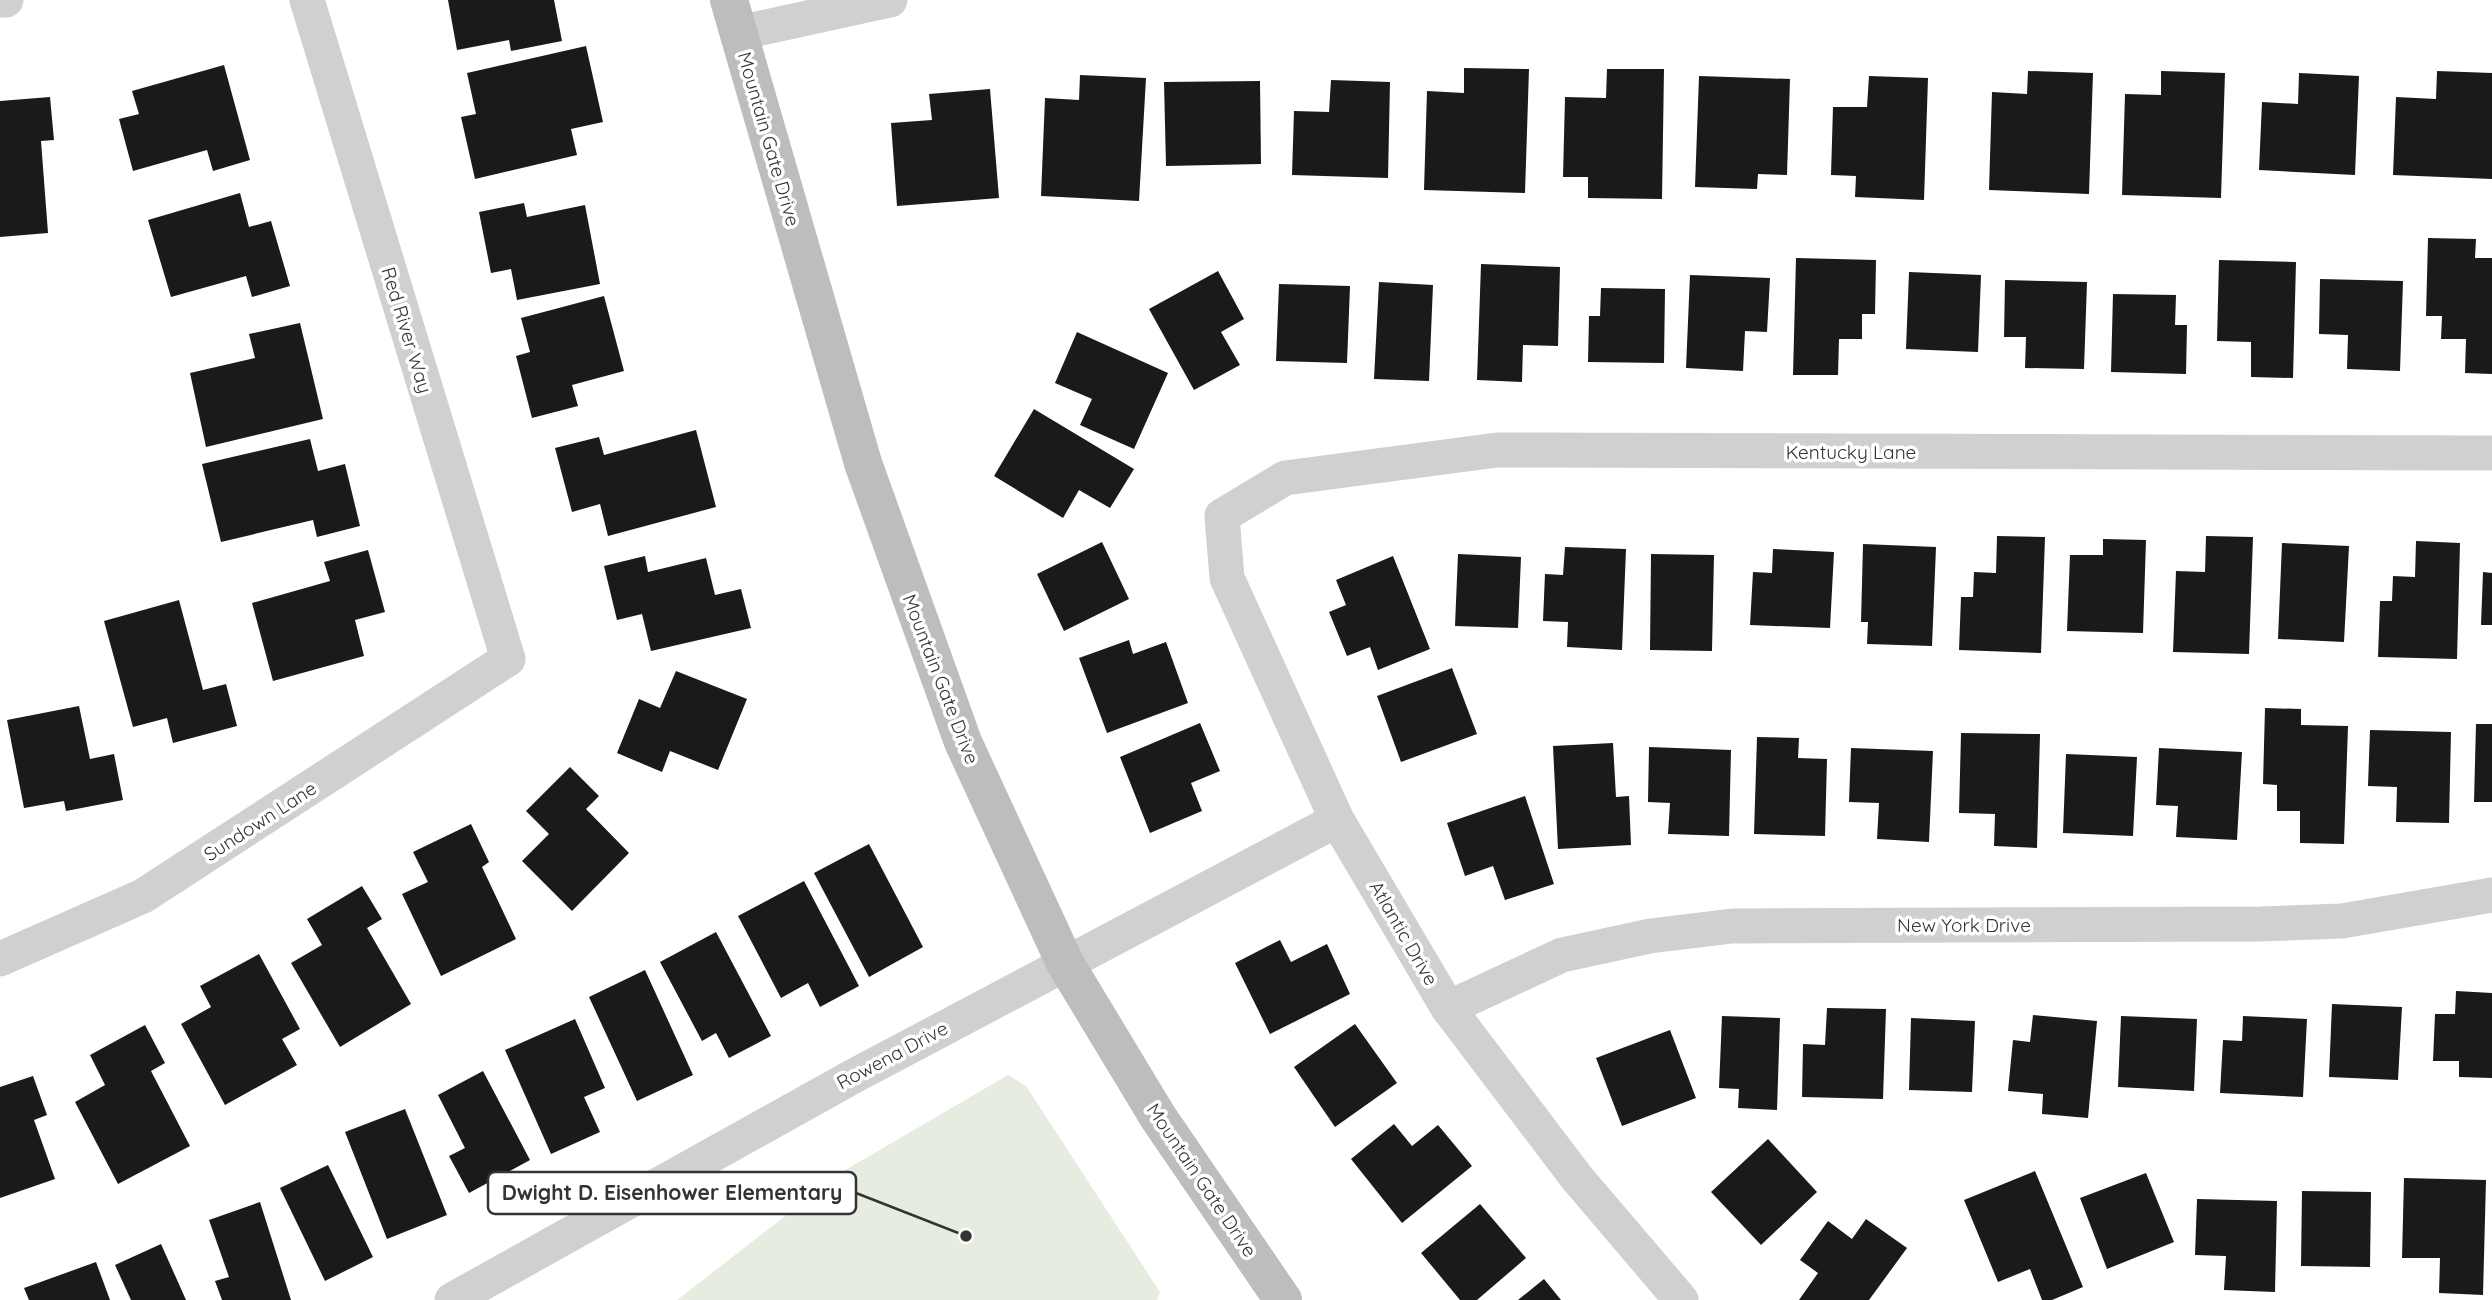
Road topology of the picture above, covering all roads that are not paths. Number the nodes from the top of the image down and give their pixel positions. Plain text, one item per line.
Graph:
1 (6, 0) edge
2 (307, 0) edge
3 (890, 0) edge
4 (0, 1) edge
5 (734, 17) edge
6 (2492, 453) edge
7 (1222, 516) joint
8 (508, 659) joint
9 (1337, 820) junction
10 (2492, 895) edge
11 (0, 960) edge
12 (1065, 962) junction
13 (1448, 1008) junction
14 (452, 1300) edge
15 (1283, 1300) edge
16 (1681, 1300) edge

1 - 4 street
2 - 8 street, Red River Way
3 - 5 street
5 - 12 main road, Mountain Gate Drive
6 - 7 street, Kentucky Lane
7 - 9 street, Atlantic Drive
8 - 11 street, Sundown Lane
9 - 12 street, Rowena Drive
9 - 13 street, Atlantic Drive
10 - 13 street, New York Drive
12 - 14 street, Rowena Drive
12 - 15 main road, Mountain Gate Drive
13 - 16 street, Atlantic Drive

